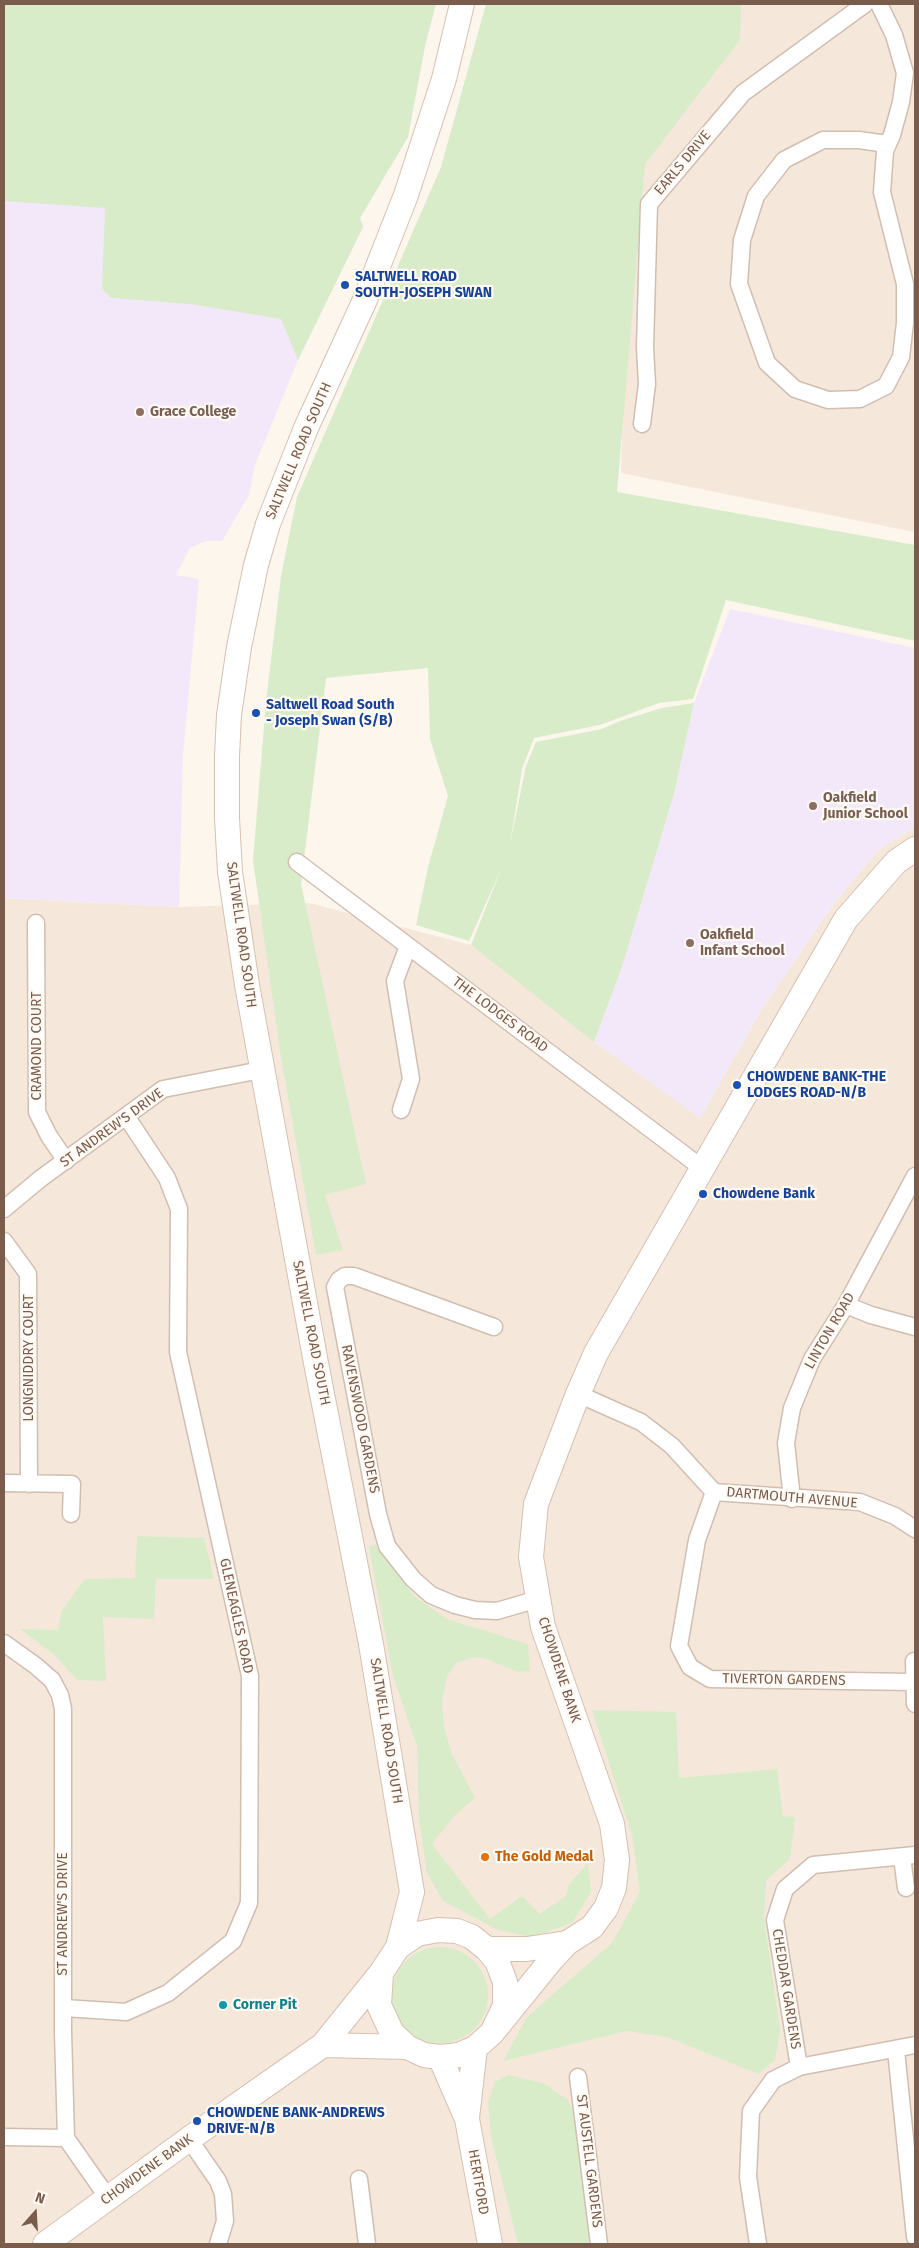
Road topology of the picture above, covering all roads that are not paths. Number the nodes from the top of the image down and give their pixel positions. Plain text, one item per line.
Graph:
1 (462, 4) edge
2 (866, 4) edge
3 (879, 4) edge
4 (886, 144) junction
5 (642, 424) dead end
6 (915, 849) edge
7 (297, 862) dead end
8 (36, 924) dead end
9 (408, 946) junction
10 (261, 1070) junction
11 (401, 1110) dead end
12 (126, 1116) junction
13 (66, 1161) junction
14 (702, 1168) junction
15 (915, 1176) edge
16 (4, 1209) edge
17 (4, 1241) edge
18 (846, 1305) junction
19 (494, 1327) dead end
20 (915, 1327) edge
21 (578, 1394) junction
22 (4, 1483) edge
23 (29, 1484) junction
24 (714, 1492) junction
25 (792, 1499) junction
26 (71, 1514) dead end
27 (915, 1529) edge
28 (538, 1599) junction
29 (4, 1643) edge
30 (914, 1661) dead end
31 (914, 1682) edge
32 (915, 1704) edge
33 (909, 1856) edge
34 (906, 1888) dead end
35 (412, 1892) junction
36 (438, 1930) junction
37 (568, 1944) junction
38 (398, 1947) junction
39 (487, 1948) junction
40 (382, 1973) junction
41 (64, 2008) junction
42 (484, 2040) junction
43 (323, 2045) junction
44 (915, 2046) edge
45 (407, 2047) junction
46 (896, 2050) junction
47 (440, 2057) junction
48 (799, 2066) junction
49 (578, 2077) dead end
50 (467, 2119) junction
51 (4, 2137) edge
52 (66, 2138) junction
53 (189, 2139) junction
54 (359, 2179) dead end
55 (108, 2198) junction
56 (915, 2236) edge
57 (45, 2244) edge
58 (221, 2244) edge
59 (367, 2244) edge
60 (490, 2244) edge
61 (599, 2244) edge
62 (758, 2244) edge

1 - 10 street, SALTWELL ROAD SOUTH
2 - 5 street, EARLS DRIVE
3 - 4 street
4 - 4 street
6 - 14 street, CHOWDENE BANK
7 - 9 street, THE LODGES ROAD
8 - 13 street, CRAMOND COURT
9 - 11 street
9 - 14 street, THE LODGES ROAD
10 - 12 street, ST ANDREW'S DRIVE
10 - 35 street, SALTWELL ROAD SOUTH
12 - 13 street, ST ANDREW'S DRIVE
12 - 41 street, GLENEAGLES ROAD
13 - 16 street, ST ANDREW'S DRIVE
14 - 21 street, CHOWDENE BANK
15 - 18 street, LINTON ROAD
17 - 23 street, LONGNIDDRY COURT
18 - 20 street
18 - 25 street, LINTON ROAD
19 - 28 street, RAVENSWOOD GARDENS
21 - 24 street, DARTMOUTH AVENUE
21 - 28 street, CHOWDENE BANK
22 - 23 street
23 - 26 street
24 - 25 street, DARTMOUTH AVENUE
24 - 31 street, TIVERTON GARDENS
25 - 27 street, DARTMOUTH AVENUE
28 - 37 street, CHOWDENE BANK
29 - 41 street, ST ANDREW'S DRIVE
30 - 31 street
31 - 32 street
33 - 34 street, CHEDDAR GARDENS
33 - 48 street, CHEDDAR GARDENS
35 - 36 street, SALTWELL ROAD SOUTH
35 - 38 street, SALTWELL ROAD SOUTH
36 - 38 street
36 - 39 street
37 - 39 street, CHOWDENE BANK
37 - 42 street, CHOWDENE BANK
38 - 40 street
39 - 42 street
40 - 43 street, CHOWDENE BANK
40 - 45 street
41 - 52 street, ST ANDREW'S DRIVE
42 - 47 street
42 - 50 street, HERTFORD
43 - 45 street
43 - 53 street, CHOWDENE BANK
44 - 46 street
45 - 47 street
46 - 48 street
46 - 56 street
47 - 50 street, HERTFORD
48 - 62 street
49 - 61 street, ST AUSTELL GARDENS
50 - 60 street, HERTFORD
51 - 52 street
52 - 55 street
53 - 55 street, CHOWDENE BANK
53 - 58 street
54 - 59 street
55 - 57 street, CHOWDENE BANK

